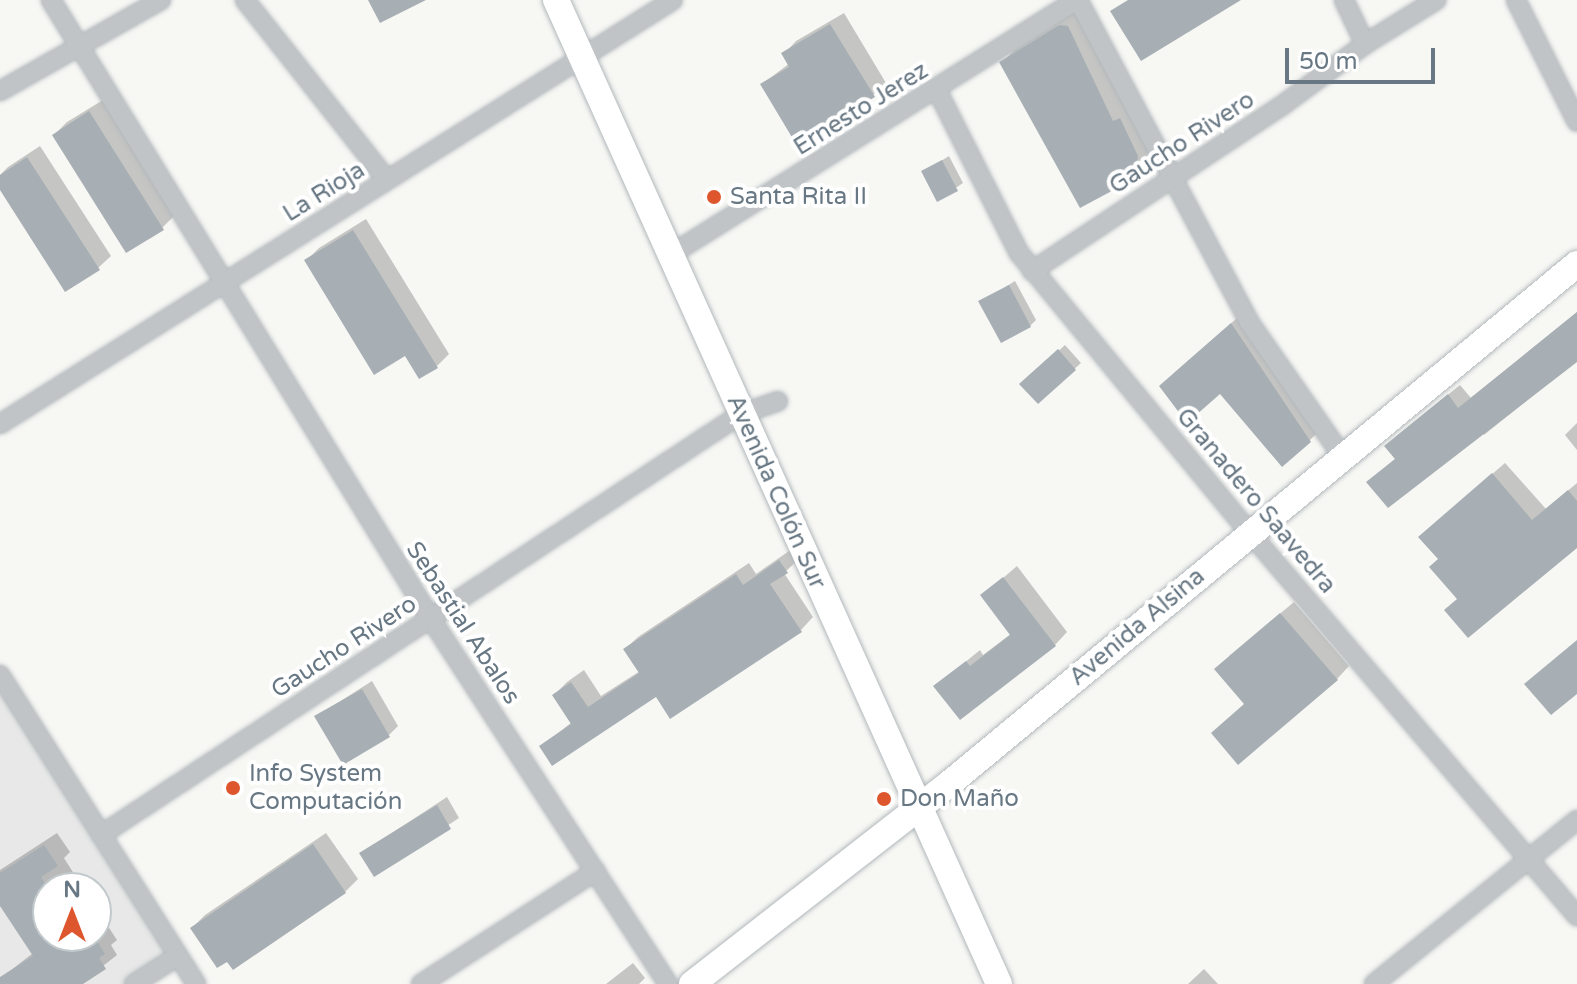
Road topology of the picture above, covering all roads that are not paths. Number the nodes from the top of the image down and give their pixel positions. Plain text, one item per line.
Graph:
1 (51, 0) edge
2 (161, 0) edge
3 (245, 0) edge
4 (556, 0) edge
5 (673, 0) edge
6 (1077, 0) edge
7 (1344, 0) edge
8 (1436, 0) edge
9 (1516, 0) edge
10 (1365, 44) junction
11 (78, 45) junction
12 (582, 57) junction
13 (937, 90) junction
14 (0, 91) edge
15 (1577, 122) edge
16 (1172, 176) junction
17 (387, 180) junction
18 (670, 255) junction
19 (1577, 264) edge
20 (1032, 271) junction
21 (224, 284) junction
22 (778, 401) dead end
23 (741, 414) junction
24 (0, 424) edge
25 (1342, 456) junction
26 (1250, 533) junction
27 (431, 619) junction
28 (0, 675) edge
29 (919, 806) junction
30 (1577, 820) edge
31 (101, 835) junction
32 (1529, 858) junction
33 (596, 871) junction
34 (1577, 916) edge
35 (178, 956) junction
36 (134, 984) edge
37 (196, 984) edge
38 (421, 984) edge
39 (668, 984) edge
40 (692, 984) edge
41 (999, 984) edge
42 (1374, 984) edge

1 - 11 street, Sebastial Abalos
2 - 11 street
3 - 17 street
4 - 12 main road, Avenida Colón Sur
5 - 12 street, La Rioja
6 - 13 street, Ernesto Jerez
6 - 16 street
7 - 10 street
8 - 10 street, Gaucho Rivero
9 - 15 street
10 - 16 street, Gaucho Rivero
11 - 14 street
11 - 21 street, Sebastial Abalos
12 - 17 street, La Rioja
12 - 18 main road, Avenida Colón Sur
13 - 18 street, Ernesto Jerez
13 - 20 street, Granadero Saavedra
16 - 20 street, Gaucho Rivero
16 - 25 street
17 - 21 street, La Rioja
18 - 23 main road, Avenida Colón Sur
19 - 25 main road, Avenida Alsina
20 - 26 street, Granadero Saavedra
21 - 24 street, La Rioja
21 - 27 street, Sebastial Abalos
22 - 23 street, Gaucho Rivero
23 - 27 street, Gaucho Rivero
23 - 29 main road, Avenida Colón Sur
25 - 26 main road, Avenida Alsina
26 - 29 main road, Avenida Alsina
26 - 32 street, Granadero Saavedra
27 - 31 street, Gaucho Rivero
27 - 33 street, Sebastial Abalos
28 - 31 street
29 - 40 main road, Avenida Alsina
29 - 41 main road, Avenida Colón Sur
30 - 32 street
31 - 35 street
32 - 34 street, Granadero Saavedra
32 - 42 street
33 - 38 street
33 - 39 street, Sebastial Abalos
35 - 36 street
35 - 37 street

